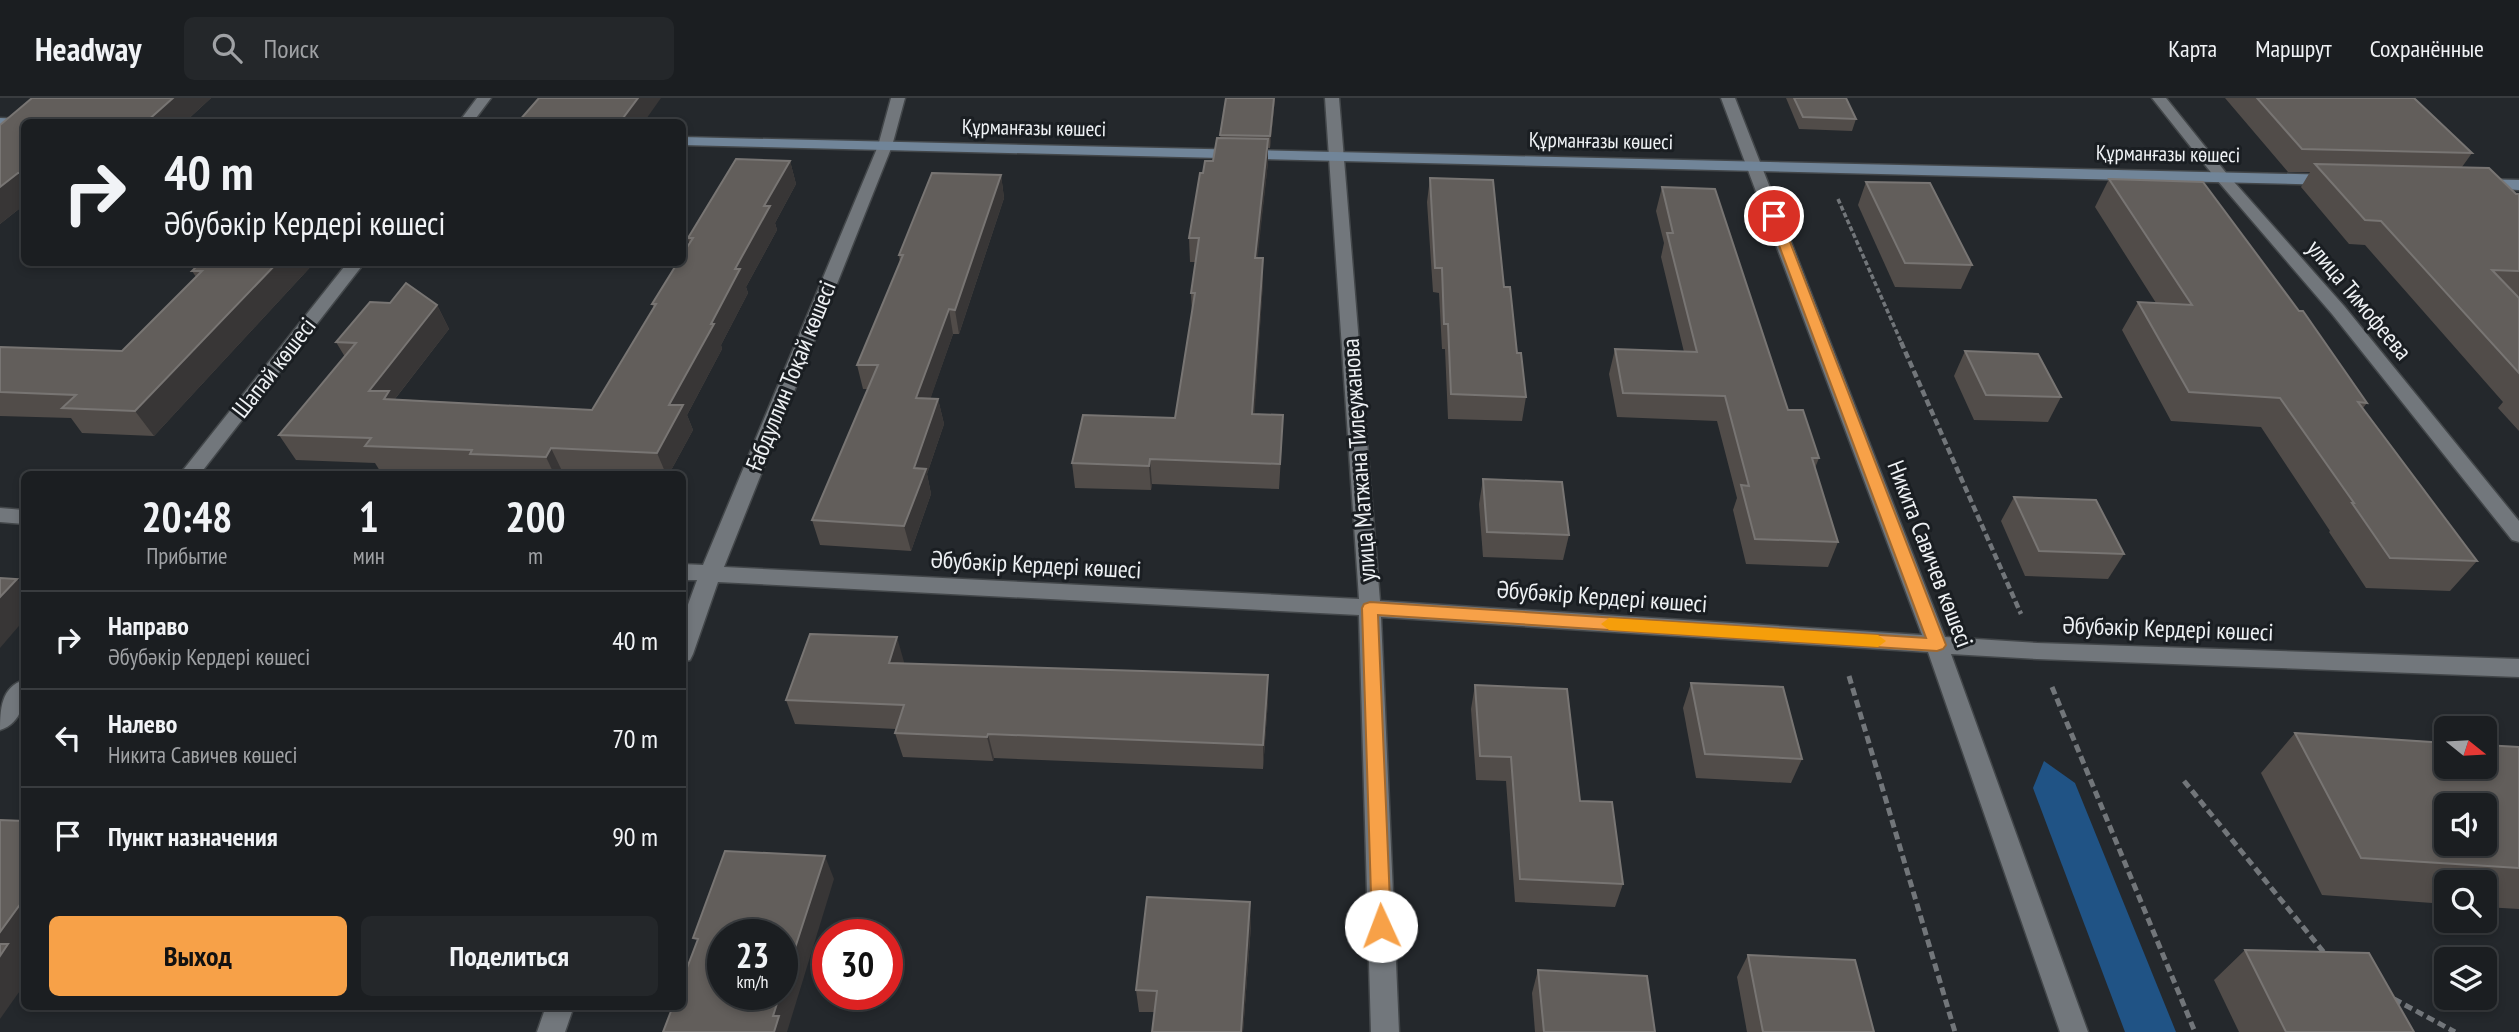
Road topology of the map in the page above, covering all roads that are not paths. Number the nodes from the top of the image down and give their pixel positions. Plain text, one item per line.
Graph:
1 (484, 98) edge
2 (898, 98) edge
3 (1332, 98) edge
4 (1728, 98) edge
5 (2159, 98) edge
6 (24, 106) edge
7 (468, 119) edge
8 (21, 122) edge
9 (1, 123) edge
10 (686, 141) edge
11 (885, 146) junction
12 (1336, 155) junction
13 (1755, 166) junction
14 (2222, 177) junction
15 (2357, 180) edge
16 (2465, 184) edge
17 (2519, 185) edge
18 (354, 266) edge
19 (192, 471) edge
20 (0, 515) edge
21 (21, 517) edge
22 (2519, 535) edge
23 (686, 572) edge
24 (710, 574) junction
25 (1370, 608) junction
26 (686, 643) edge
27 (1937, 645) junction
28 (2519, 668) edge
29 (21, 693) edge
30 (0, 721) edge
31 (558, 1010) edge
32 (551, 1032) edge
33 (1385, 1032) edge
34 (2074, 1032) edge

1 - 7 street
2 - 11 street, Ғабдуллин Тоқай көшесі
3 - 12 street, улица Матжана Тилеужанова
4 - 13 street, Никита Савичев көшесі
5 - 14 street, улица Тимофеева
6 - 9 street
8 - 9 street
10 - 11 street, Құрманғазы көшесі
11 - 12 street, Құрманғазы көшесі
11 - 24 street, Ғабдуллин Тоқай көшесі
12 - 13 street, Құрманғазы көшесі
12 - 25 street, улица Матжана Тилеужанова
13 - 14 street, Құрманғазы көшесі
13 - 27 street, Никита Савичев көшесі
14 - 15 street, Құрманғазы көшесі
14 - 22 street, улица Тимофеева
16 - 17 street
18 - 19 street, Шапай көшесі
20 - 21 street
23 - 24 street, Әбубәкір Кердері көшесі
24 - 25 street, Әбубәкір Кердері көшесі
24 - 26 street, Ғабдуллин Тоқай көшесі
25 - 27 street, Әбубәкір Кердері көшесі
25 - 33 street, улица Матжана Тилеужанова
27 - 28 street, Әбубәкір Кердері көшесі
27 - 34 street, Никита Савичев көшесі
29 - 30 street
31 - 32 street

